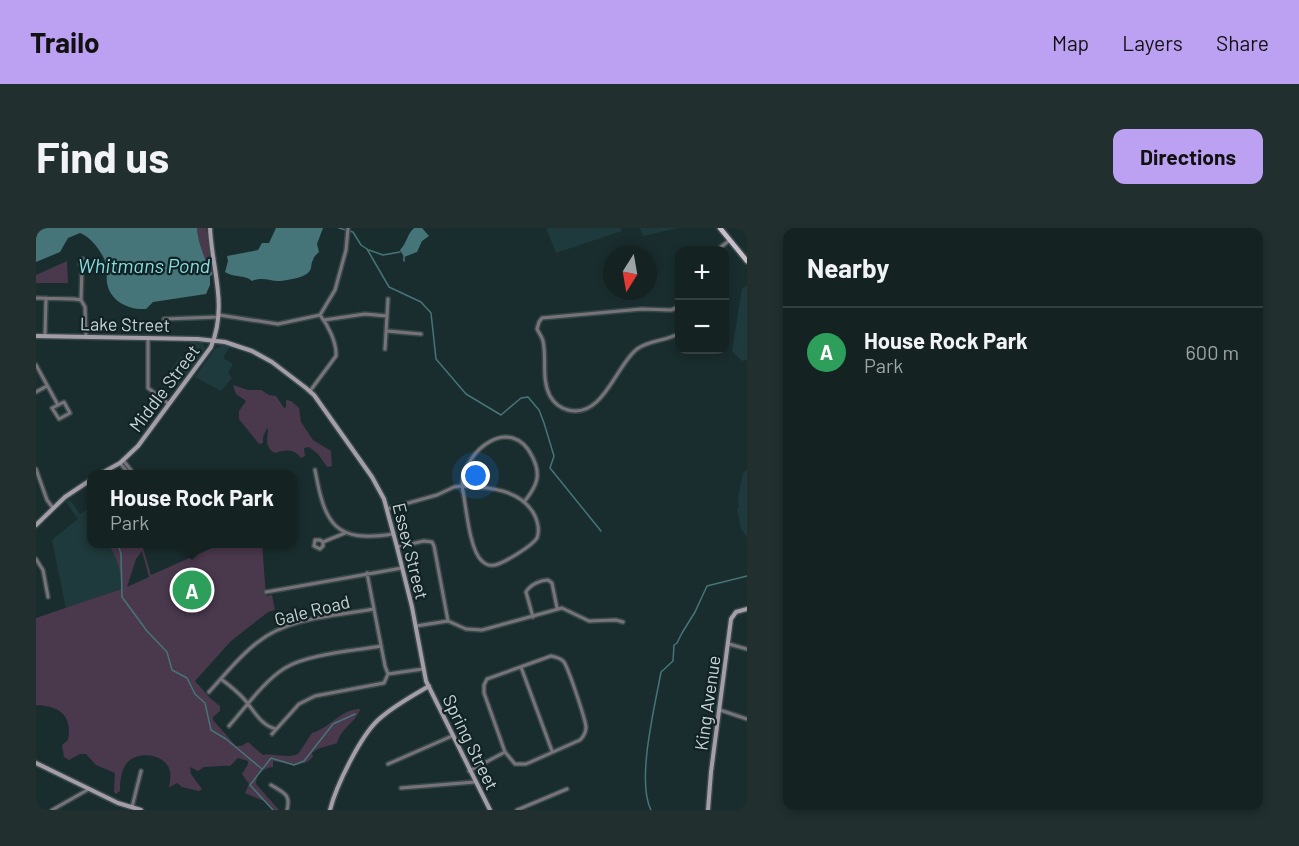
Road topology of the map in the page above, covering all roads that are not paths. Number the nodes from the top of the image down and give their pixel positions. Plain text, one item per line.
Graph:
1 (210, 228) edge
2 (720, 228) edge
3 (348, 229) edge
4 (730, 240) junction
5 (722, 246) edge
6 (747, 261) edge
7 (82, 267) dead end
8 (36, 298) edge
9 (46, 298) junction
10 (388, 299) dead end
11 (81, 300) junction
12 (675, 306) edge
13 (320, 315) junction
14 (218, 316) junction
15 (387, 316) junction
16 (164, 319) dead end
17 (324, 320) junction
18 (386, 331) junction
19 (421, 334) dead end
20 (675, 335) edge
21 (36, 336) edge
22 (45, 336) junction
23 (86, 337) junction
24 (148, 338) junction
25 (214, 340) junction
26 (385, 349) dead end
27 (36, 365) edge
28 (47, 386) junction
29 (310, 391) junction
30 (36, 392) edge
31 (58, 405) junction
32 (169, 405) junction
33 (122, 461) junction
34 (36, 469) edge
35 (107, 470) edge
36 (127, 470) edge
37 (130, 470) edge
38 (315, 470) dead end
39 (87, 482) edge
40 (462, 486) junction
41 (524, 502) junction
42 (53, 508) junction
43 (387, 509) junction
44 (36, 525) edge
45 (345, 533) junction
46 (393, 534) junction
47 (323, 542) dead end
48 (397, 547) junction
49 (36, 559) edge
50 (402, 568) junction
51 (367, 573) junction
52 (266, 592) dead end
53 (48, 597) dead end
54 (557, 608) junction
55 (374, 609) junction
56 (747, 609) edge
57 (533, 617) junction
58 (448, 621) junction
59 (624, 622) dead end
60 (416, 626) junction
61 (729, 644) junction
62 (381, 646) junction
63 (747, 649) edge
64 (521, 667) junction
65 (423, 669) junction
66 (388, 674) junction
67 (221, 679) junction
68 (429, 686) junction
69 (209, 692) dead end
70 (248, 705) junction
71 (720, 710) junction
72 (747, 719) edge
73 (229, 726) dead end
74 (276, 729) junction
75 (272, 734) dead end
76 (452, 736) junction
77 (552, 751) junction
78 (505, 753) junction
79 (36, 763) edge
80 (388, 764) dead end
81 (141, 771) dead end
82 (469, 771) junction
83 (475, 782) junction
84 (272, 785) dead end
85 (90, 788) junction
86 (401, 788) dead end
87 (567, 789) dead end
88 (132, 808) junction
89 (52, 810) edge
90 (141, 810) edge
91 (287, 810) edge
92 (330, 810) edge
93 (490, 810) edge
94 (517, 810) edge
95 (708, 810) edge

1 - 14 street, Middle Street
2 - 4 main road
3 - 13 street
4 - 5 street
4 - 6 main road
7 - 11 street
8 - 9 street
9 - 11 street
9 - 22 street
10 - 15 street
11 - 23 street
12 - 20 street
13 - 14 street
13 - 17 street
14 - 16 street
14 - 25 street, Middle Street
15 - 17 street
15 - 18 street
17 - 29 street
18 - 19 street
18 - 26 street
21 - 22 street, Lake Street
22 - 23 street, Lake Street
23 - 24 street, Lake Street
24 - 25 street, Lake Street
24 - 32 street
25 - 29 street, Essex Street
25 - 32 street, Middle Street
27 - 28 street
28 - 30 street
28 - 31 street
29 - 43 street, Essex Street
31 - 31 street
32 - 33 street, Middle Street
33 - 35 street, Middle Street
33 - 36 street
33 - 37 street
34 - 42 street
38 - 45 street
39 - 42 street
40 - 41 street
40 - 41 street
40 - 41 street
40 - 43 street
42 - 44 street
43 - 46 street, Essex Street
45 - 46 street
45 - 47 street
46 - 48 street, Essex Street
48 - 50 street, Essex Street
48 - 58 street
49 - 53 street
50 - 51 street
50 - 60 street, Essex Street
51 - 52 street
51 - 55 street
54 - 57 street
54 - 57 street
54 - 59 street
55 - 62 street
55 - 67 street, Gale Road
56 - 61 street, King Avenue
57 - 58 street
58 - 60 street
60 - 65 street, Essex Street
61 - 63 street
61 - 71 street, King Avenue
62 - 66 street
62 - 70 street
64 - 77 street
64 - 77 street
64 - 78 street
65 - 66 street
65 - 68 street, Essex Street
66 - 74 street
67 - 69 street, Gale Road
67 - 70 street
68 - 76 street, Spring Street
68 - 92 street
70 - 73 street
70 - 74 street
71 - 72 street
71 - 95 street, King Avenue
74 - 75 street
76 - 80 street
76 - 82 street, Spring Street
77 - 78 street
78 - 82 street
79 - 85 street
81 - 88 street
82 - 83 street, Spring Street
83 - 86 street
83 - 93 street, Spring Street
84 - 91 street
85 - 88 street
85 - 89 street
87 - 94 street
88 - 90 street

